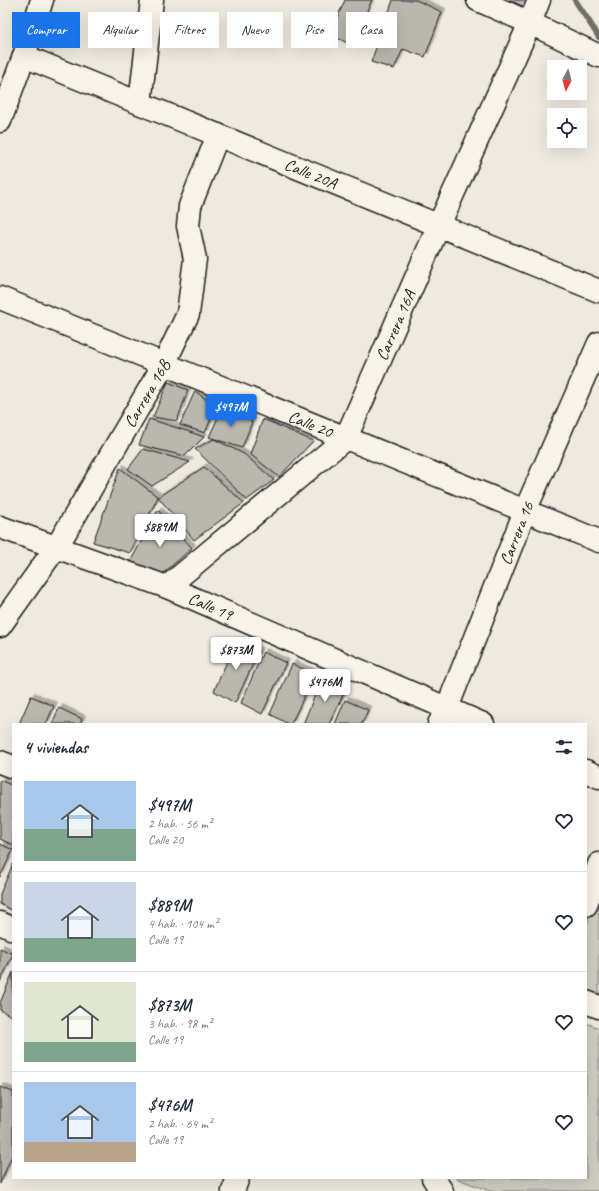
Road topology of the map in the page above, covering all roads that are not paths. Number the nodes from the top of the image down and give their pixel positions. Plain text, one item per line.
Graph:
1 (42, 0) edge
2 (152, 0) edge
3 (478, 0) edge
4 (540, 0) edge
5 (530, 23) junction
6 (598, 55) edge
7 (24, 56) junction
8 (140, 104) junction
9 (0, 121) edge
10 (218, 135) junction
11 (438, 225) junction
12 (599, 291) edge
13 (0, 298) edge
14 (599, 343) edge
15 (164, 364) junction
16 (346, 438) junction
17 (525, 510) junction
18 (0, 527) edge
19 (599, 541) edge
20 (56, 548) junction
21 (167, 587) junction
22 (0, 626) edge
23 (443, 716) edge
24 (478, 723) edge
25 (0, 762) edge
26 (12, 767) edge
27 (587, 771) edge
28 (599, 777) edge
29 (599, 864) edge
30 (587, 902) edge
31 (0, 923) edge
32 (12, 929) edge
33 (587, 1002) edge
34 (599, 1007) edge
35 (238, 1179) edge
36 (435, 1179) edge
37 (233, 1191) edge
38 (442, 1191) edge

1 - 7 street
2 - 8 street
3 - 5 street
4 - 5 street, Carrera 16A
5 - 6 street
5 - 11 street, Carrera 16A
7 - 8 street, Calle 20A
7 - 9 street
8 - 10 street, Calle 20A
10 - 11 street, Calle 20A
10 - 15 street, Carrera 16B
11 - 12 street, Calle 20A
11 - 16 street, Carrera 16A
13 - 15 street, Calle 20
14 - 17 street, Carrera 16
15 - 16 street, Calle 20
15 - 20 street, Carrera 16B
16 - 17 street, Calle 20
16 - 21 street, Carrera 16A
17 - 19 street, Calle 20
17 - 23 street, Carrera 16
18 - 20 street, Calle 19
20 - 21 street, Calle 19
20 - 22 street, Carrera 16B
21 - 23 street, Calle 19
23 - 24 street, Calle 19
25 - 26 street
27 - 28 street
29 - 30 street
31 - 32 street
33 - 34 street
35 - 37 street
36 - 38 street

